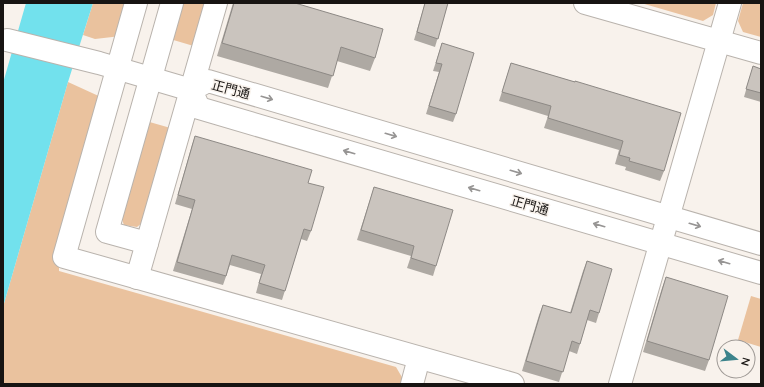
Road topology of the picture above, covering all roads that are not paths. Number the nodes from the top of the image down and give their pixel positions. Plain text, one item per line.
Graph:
1 (136, 3) edge
2 (172, 3) edge
3 (216, 3) edge
4 (586, 3) edge
5 (730, 3) edge
6 (6, 40) dead end
7 (719, 41) junction
8 (761, 53) edge
9 (119, 69) junction
10 (151, 78) junction
11 (191, 90) junction
12 (668, 217) junction
13 (147, 243) junction
14 (661, 244) junction
15 (761, 244) edge
16 (761, 273) edge
17 (137, 278) junction
18 (420, 358) junction
19 (412, 384) edge
20 (512, 384) edge
21 (620, 384) edge

1 - 9 street
2 - 10 street
3 - 11 street
4 - 7 street
5 - 7 street
6 - 9 street
7 - 8 street
7 - 12 street
9 - 10 street
9 - 17 street
10 - 11 street
10 - 13 street
11 -> 12 street, 正門通
11 - 13 street
14 -> 11 street, 正門通
12 - 14 street
12 -> 15 street, 正門通
13 - 17 street
16 -> 14 street, 正門通
14 - 21 street
17 - 18 street
18 - 19 street
18 - 20 street

